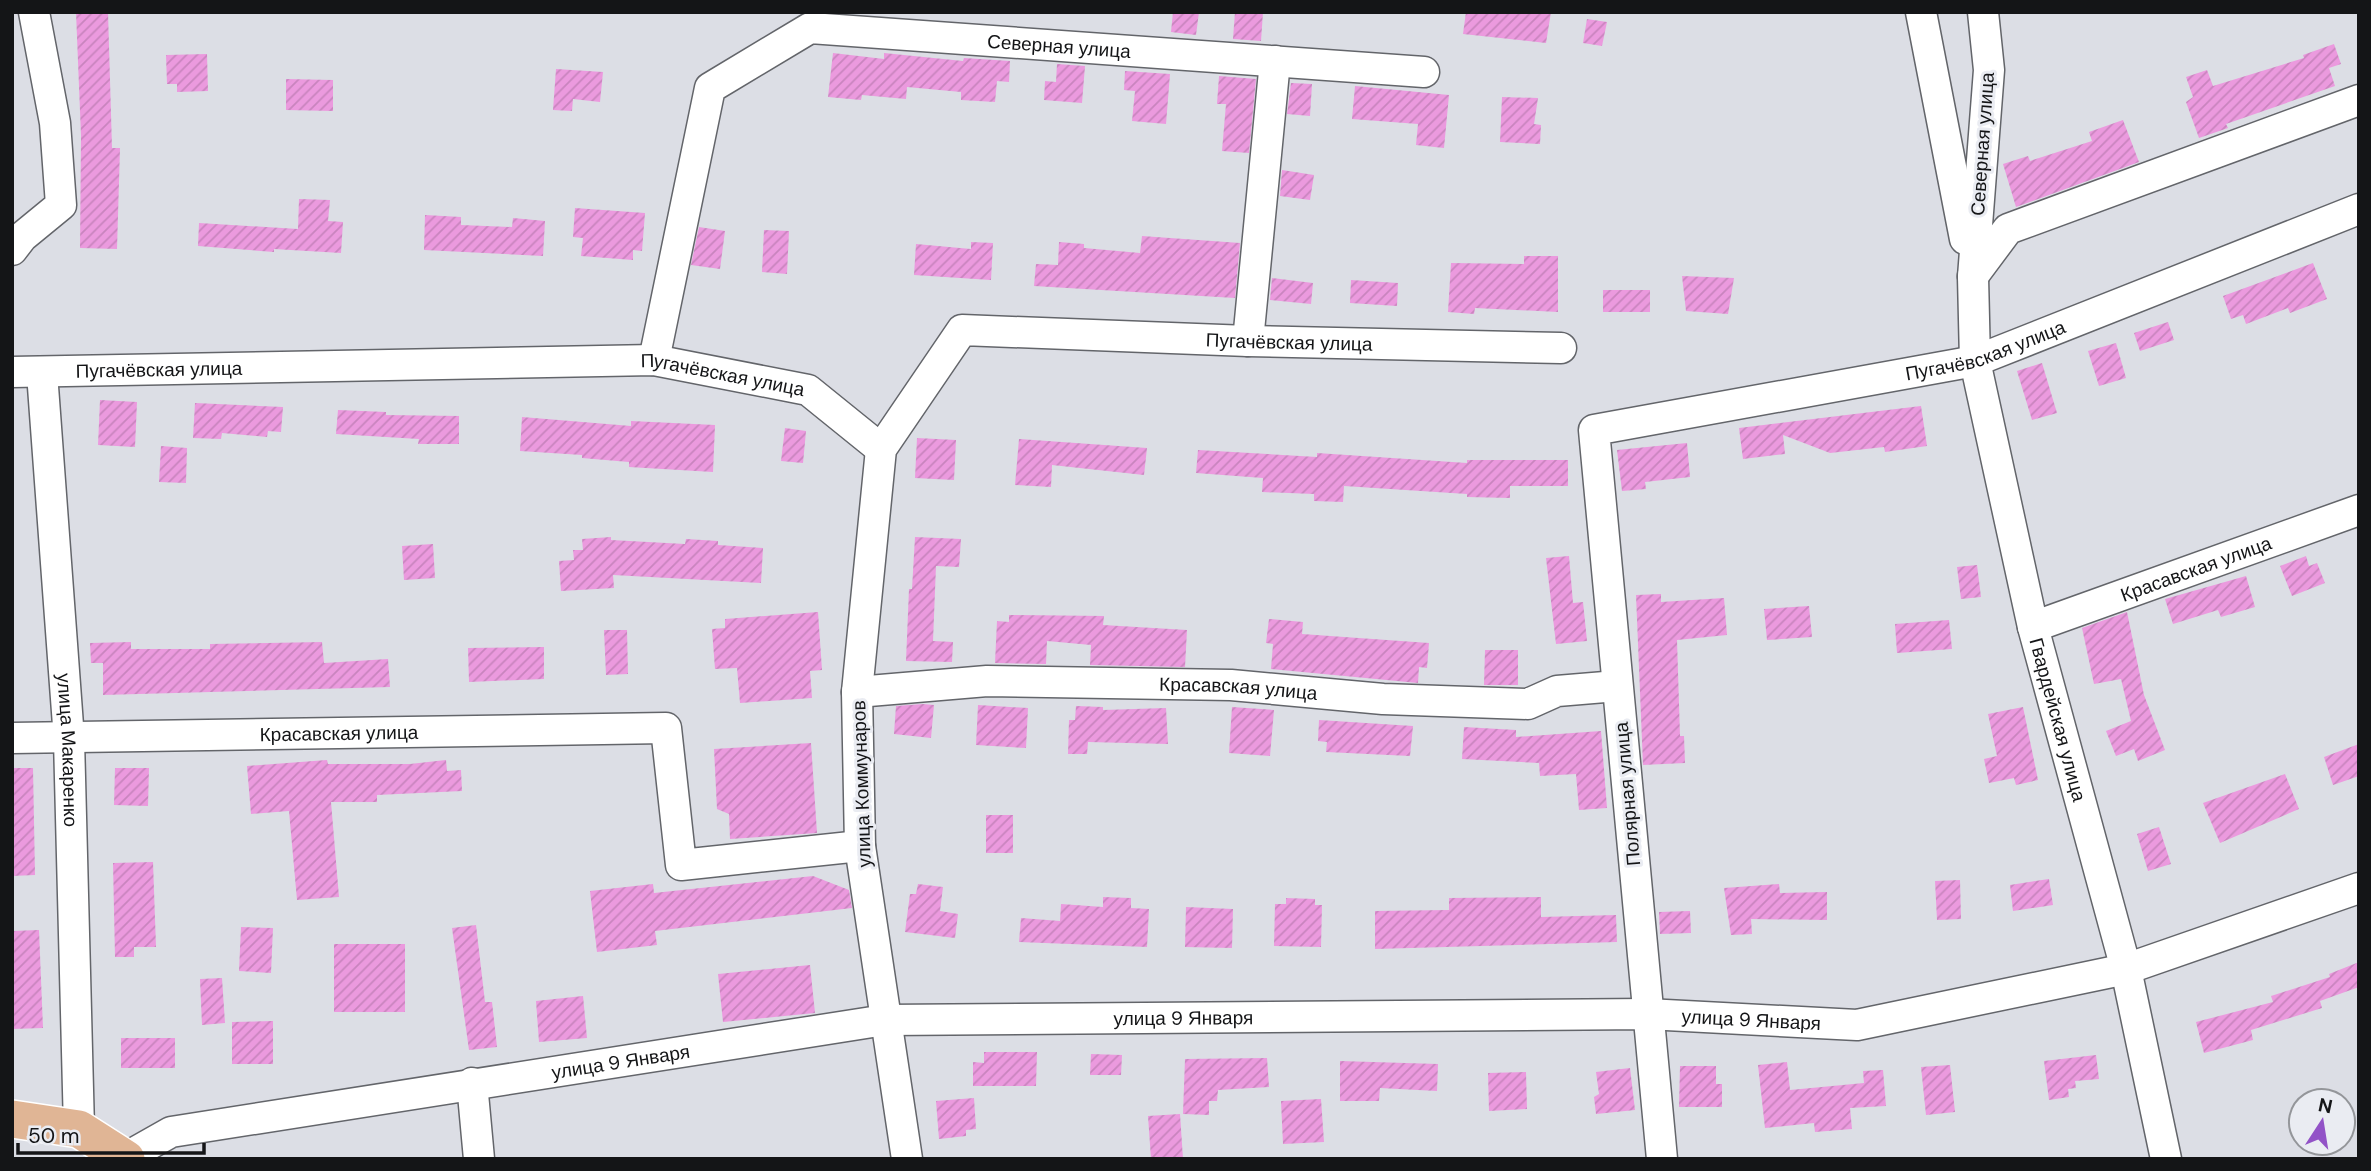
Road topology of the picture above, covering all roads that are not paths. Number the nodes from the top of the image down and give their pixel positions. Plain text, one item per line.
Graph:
1 (34, 12) edge
2 (1921, 12) edge
3 (1983, 12) edge
4 (1275, 61) junction
5 (1424, 72) dead end
6 (2359, 100) edge
7 (2359, 209) edge
8 (12, 250) edge
9 (1973, 277) junction
10 (1248, 341) junction
11 (1561, 348) dead end
12 (654, 360) junction
13 (1975, 361) junction
14 (12, 372) edge
15 (42, 373) junction
16 (1594, 430) joint
17 (881, 449) junction
18 (2359, 510) edge
19 (2033, 627) junction
20 (1617, 687) junction
21 (858, 692) junction
22 (12, 738) edge
23 (69, 739) junction
24 (860, 846) junction
25 (2359, 888) edge
26 (2126, 969) junction
27 (1647, 1014) junction
28 (885, 1020) junction
29 (472, 1083) junction
30 (12, 1119) edge
31 (79, 1129) junction
32 (125, 1158) edge
33 (479, 1159) edge
34 (907, 1159) edge
35 (1662, 1159) edge
36 (2166, 1159) edge

1 - 8 street
2 - 9 street
3 - 9 street, Северная улица
4 - 5 street, Северная улица
4 - 10 street
4 - 12 street, Северная улица
6 - 9 street
7 - 13 street, Пугачёвская улица
9 - 13 street, Гвардейская улица
10 - 11 street, Пугачёвская улица
10 - 17 street, Пугачёвская улица
12 - 15 street, Пугачёвская улица
12 - 17 street, Пугачёвская улица
13 - 16 street, Пугачёвская улица
13 - 19 street, Гвардейская улица
14 - 15 street, Пугачёвская улица
15 - 23 street, улица Макаренко
16 - 20 street, Полярная улица
17 - 21 street, улица Коммунаров
18 - 19 street, Красавская улица
19 - 26 street, Гвардейская улица
20 - 21 street, Красавская улица
20 - 27 street, Полярная улица
21 - 24 street, улица Коммунаров
22 - 23 street, Красавская улица
23 - 24 street, Красавская улица
23 - 31 street, улица Макаренко
24 - 28 street, улица Коммунаров
25 - 26 street, улица 9 Января
26 - 27 street, улица 9 Января
26 - 36 street, Гвардейская улица
27 - 28 street, улица 9 Января
27 - 35 street, Полярная улица
28 - 29 street, улица 9 Января
28 - 34 street, улица Коммунаров
29 - 32 street, улица 9 Января
29 - 33 street
30 - 31 main road, улица 9 Января
31 - 32 main road, улица 9 Января

